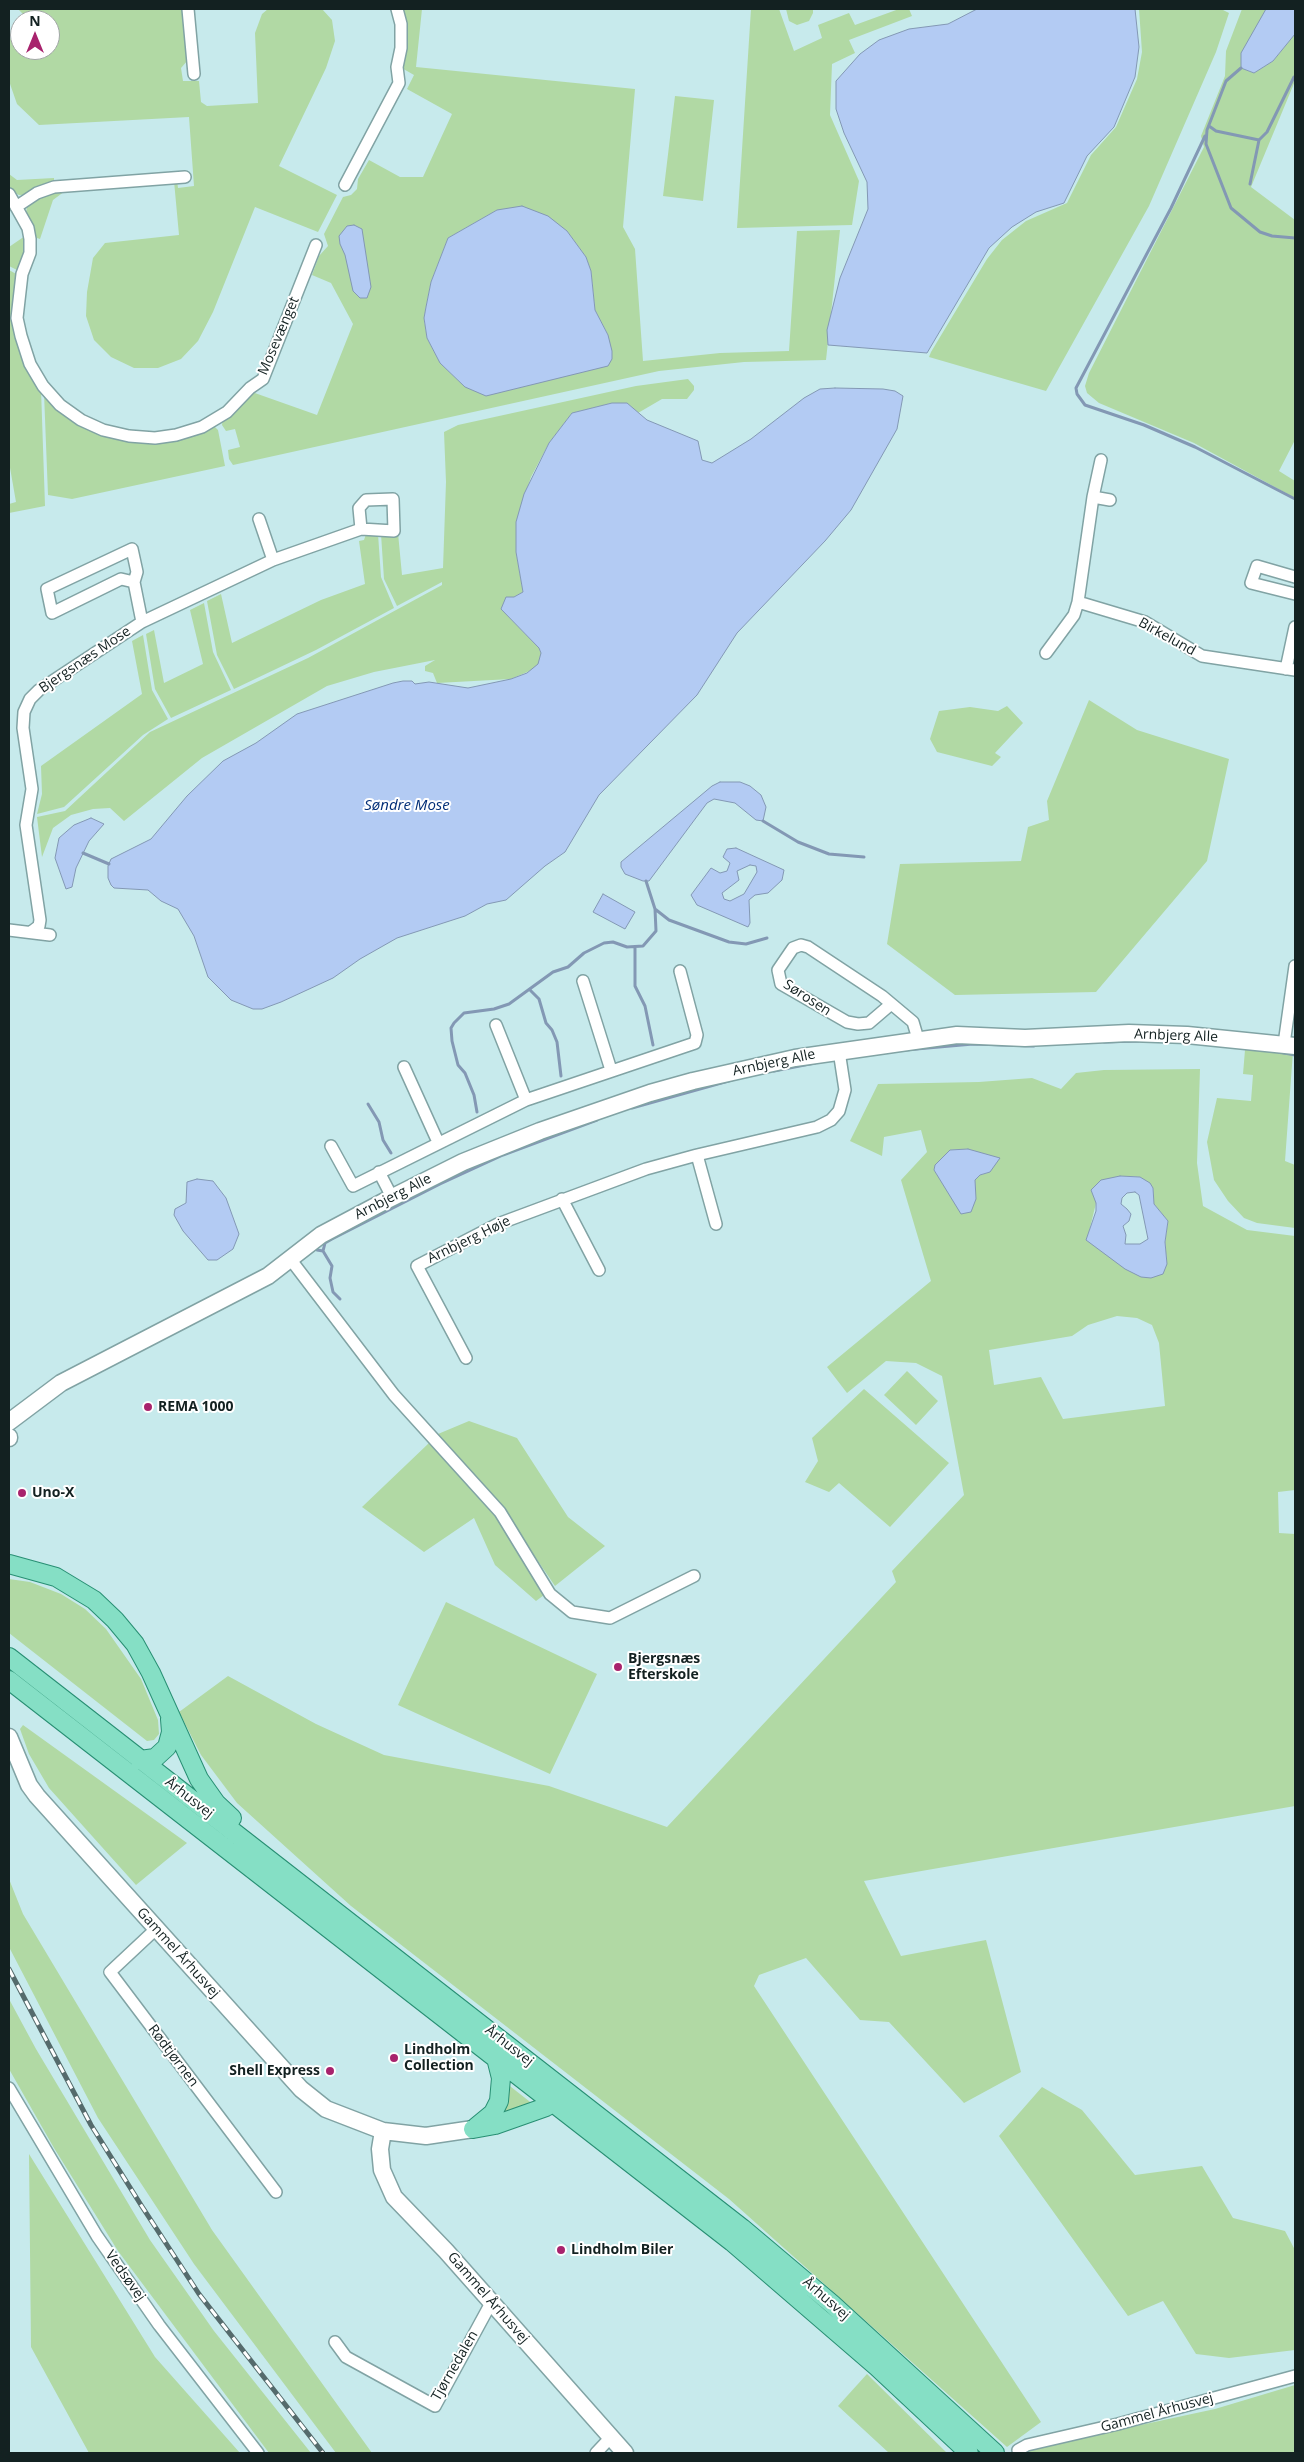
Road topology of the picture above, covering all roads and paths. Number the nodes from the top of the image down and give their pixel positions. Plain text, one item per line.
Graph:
1 (188, 9) edge
2 (397, 9) edge
3 (194, 74) dead end
4 (185, 177) dead end
5 (345, 185) dead end
6 (9, 194) edge
7 (16, 207) junction
8 (316, 245) dead end
9 (1101, 460) dead end
10 (1093, 497) junction
11 (1110, 500) dead end
12 (259, 519) dead end
13 (361, 529) dead end
14 (273, 560) junction
15 (1295, 577) edge
16 (134, 582) junction
17 (1295, 594) edge
18 (1078, 602) junction
19 (142, 622) junction
20 (1295, 627) edge
21 (1046, 653) dead end
22 (1291, 669) edge
23 (9, 930) edge
24 (31, 932) junction
25 (50, 935) dead end
26 (1295, 966) edge
27 (680, 970) dead end
28 (583, 981) dead end
29 (890, 1005) junction
30 (496, 1025) dead end
31 (918, 1039) junction
32 (1290, 1045) edge
33 (839, 1051) junction
34 (404, 1067) dead end
35 (611, 1070) junction
36 (526, 1100) junction
37 (438, 1142) junction
38 (331, 1146) dead end
39 (697, 1155) junction
40 (379, 1172) junction
41 (392, 1197) junction
42 (562, 1199) junction
43 (716, 1224) dead end
44 (291, 1260) junction
45 (599, 1270) dead end
46 (466, 1358) dead end
47 (9, 1422) edge
48 (9, 1564) edge
49 (694, 1576) dead end
50 (9, 1657) edge
51 (9, 1680) edge
52 (170, 1718) junction
53 (9, 1737) edge
54 (140, 1760) junction
55 (339, 1914) junction
56 (157, 1928) junction
57 (496, 2058) junction
58 (9, 2088) edge
59 (552, 2103) junction
60 (473, 2130) junction
61 (383, 2131) junction
62 (276, 2192) dead end
63 (491, 2303) junction
64 (335, 2342) dead end
65 (1295, 2376) edge
66 (610, 2437) junction
67 (1018, 2450) dead end
68 (258, 2453) edge
69 (596, 2453) edge
70 (625, 2453) edge
71 (969, 2453) edge
72 (995, 2453) edge

1 - 3 street
2 - 5 street
4 - 7 street
6 - 7 street, Mosevænget
7 - 8 street, Mosevænget
9 - 10 street
10 - 11 street
10 - 18 street
12 - 14 street
13 - 14 street, Bjergsnæs Mose
14 - 19 street, Bjergsnæs Mose
15 - 17 street
16 - 16 street, Bjergsnæs Mose
16 - 19 street, Bjergsnæs Mose
18 - 21 street
18 - 22 street, Birkelund
19 - 24 street, Bjergsnæs Mose
20 - 22 street, Birkelund
23 - 24 street
24 - 25 street
26 - 32 street
27 - 35 street
28 - 35 street
29 - 29 street, Sørosen
29 - 31 street, Sørosen
30 - 36 street
31 - 32 street, Arnbjerg Alle
31 - 33 street, Arnbjerg Alle
33 - 39 street, Arnbjerg Høje
33 - 41 street, Arnbjerg Alle
34 - 37 street
35 - 36 street
36 - 37 street
37 - 40 street
38 - 40 street
39 - 42 street, Arnbjerg Høje
39 - 43 street
40 - 41 street
41 - 44 street, Arnbjerg Alle
42 - 45 street
42 - 46 street, Arnbjerg Høje
44 - 47 street, Arnbjerg Alle
44 - 49 street
48 - 52 main road
50 - 54 main road, Århusvej
51 - 57 main road, Århusvej
52 - 54 main road
52 - 55 main road
53 - 56 street, Gammel Århusvej
54 - 55 main road, Århusvej
55 - 72 main road, Århusvej
56 - 61 street, Gammel Århusvej
56 - 62 street, Rødtjørnen
57 - 59 main road, Århusvej
57 - 60 main road
58 - 68 street, Vedsøvej
59 - 60 main road
59 - 71 main road, Århusvej
60 - 61 street, Gammel Århusvej
61 - 63 street, Gammel Århusvej
63 - 64 street, Tjørnedalen
63 - 66 street, Gammel Århusvej
65 - 67 street, Gammel Århusvej
66 - 69 street
66 - 70 street, Gammel Århusvej

